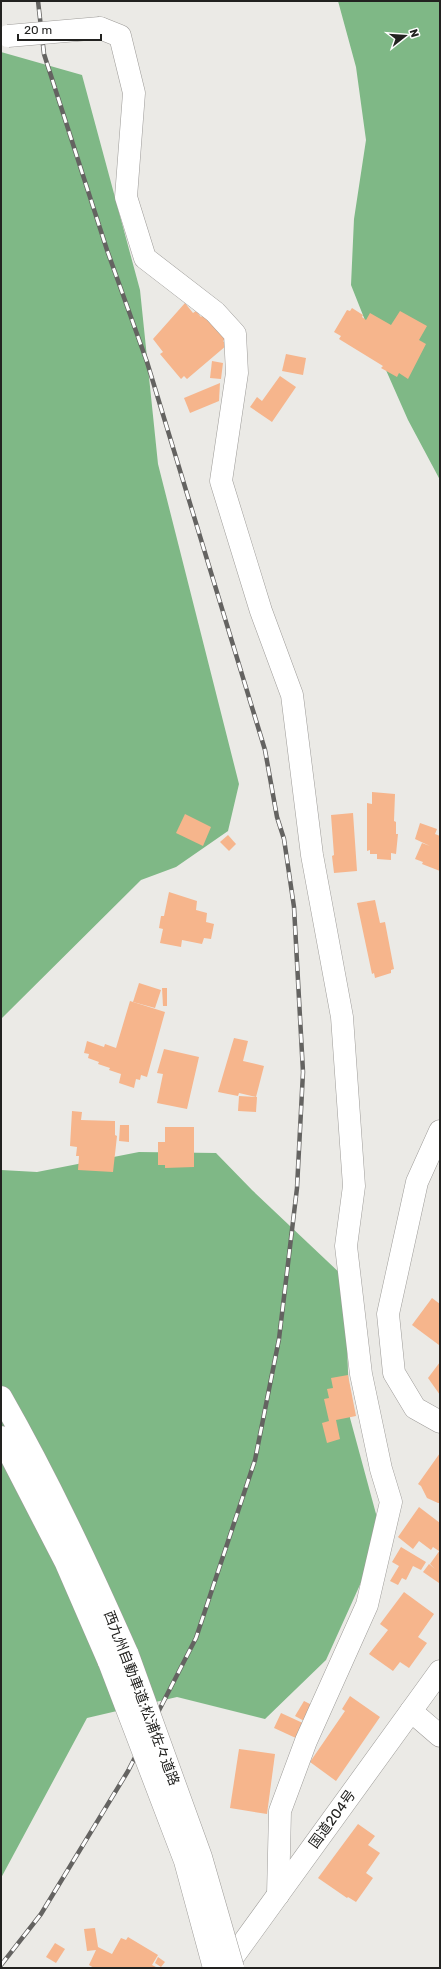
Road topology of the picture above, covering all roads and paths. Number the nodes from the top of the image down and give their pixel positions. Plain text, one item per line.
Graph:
1 (5, 36) edge
2 (440, 1132) edge
3 (1, 1397) edge
4 (440, 1422) edge
5 (1, 1437) edge
6 (119, 1658) junction
7 (440, 1671) edge
8 (411, 1711) junction
9 (440, 1736) edge
10 (278, 1895) junction
11 (214, 1968) edge
12 (225, 1968) edge
13 (233, 1968) edge

1 - 10 main road, bridge
2 - 4 main road
3 - 6 main road, 西九州自動車道;松浦佐々道路
5 - 6 main road, 西九州自動車道;松浦佐々道路
6 - 11 main road, 西九州自動車道;松浦佐々道路, bridge
6 - 13 main road, 西九州自動車道;松浦佐々道路, bridge
7 - 8 main road, 国道204号
8 - 9 main road
8 - 10 main road, 国道204号
10 - 12 main road, 国道204号

